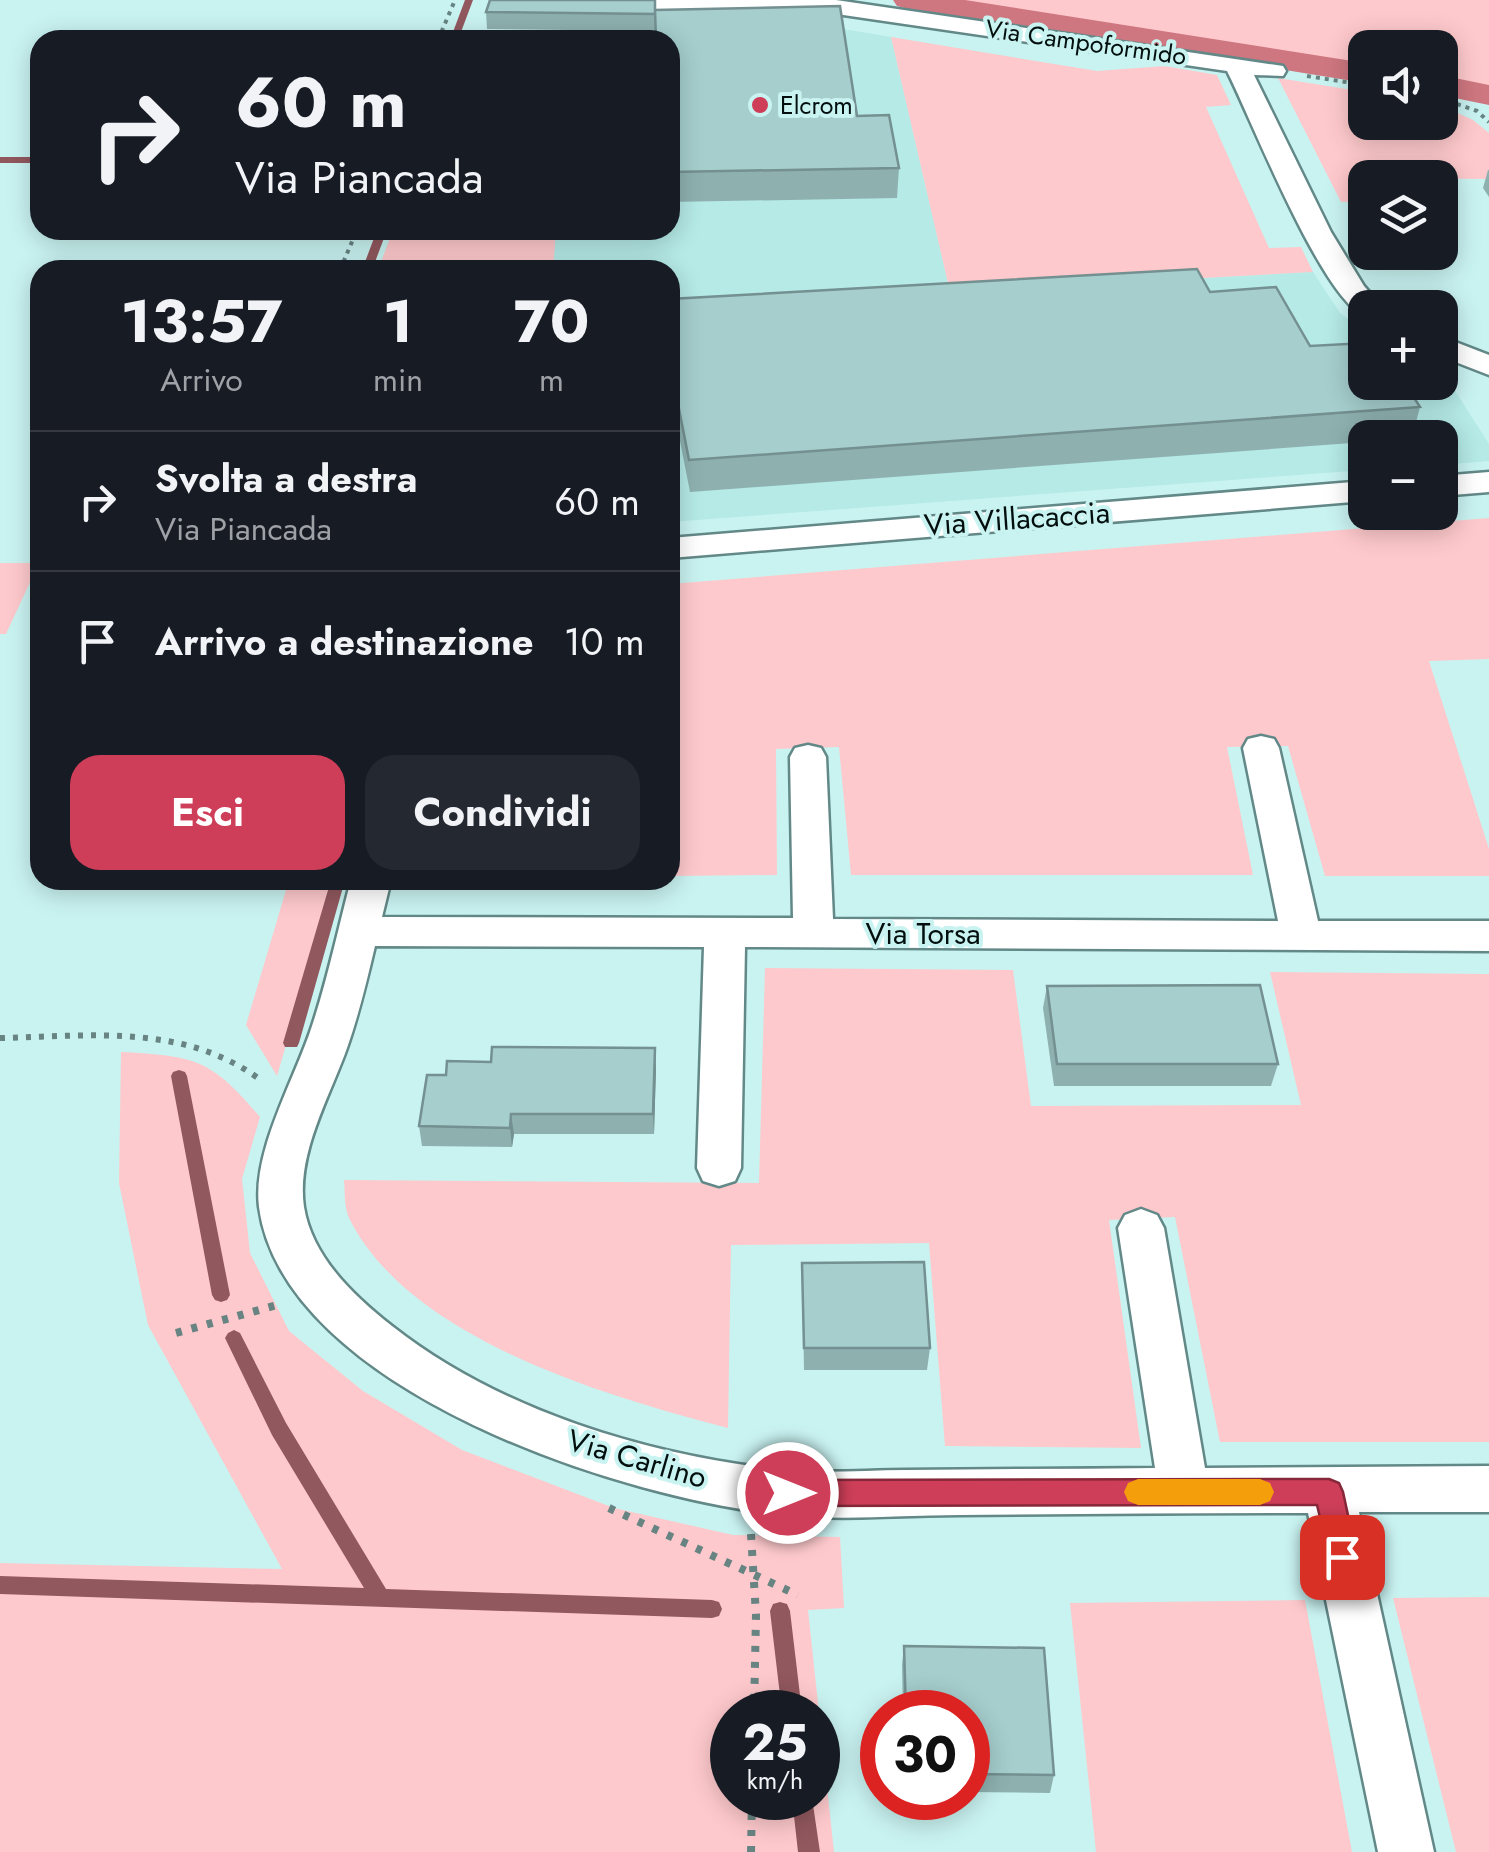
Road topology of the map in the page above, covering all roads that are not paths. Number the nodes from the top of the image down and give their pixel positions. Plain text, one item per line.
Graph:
1 (658, 4) edge
2 (1236, 65) junction
3 (1274, 71) road end
4 (1354, 290) edge
5 (1458, 353) edge
6 (1489, 366) edge
7 (1489, 482) edge
8 (1458, 485) edge
9 (1348, 492) edge
10 (680, 547) edge
11 (1261, 748) dead end
12 (808, 756) dead end
13 (368, 890) edge
14 (358, 931) junction
15 (725, 933) junction
16 (813, 933) junction
17 (1301, 935) junction
18 (1489, 936) edge
19 (719, 1168) dead end
20 (1141, 1228) dead end
21 (1489, 1489) edge
22 (1184, 1492) junction
23 (1329, 1492) junction
24 (1406, 1852) edge

1 - 2 street, Via Campoformido
2 - 3 street, Via Campoformido
2 - 4 street
5 - 6 street
7 - 8 street
9 - 10 street, Via Villacaccia
11 - 17 street
12 - 16 street
13 - 14 street, Via Carlino
14 - 15 street, Via Torsa
14 - 22 street, Via Carlino
15 - 16 street, Via Torsa
15 - 19 street
16 - 17 street, Via Torsa
17 - 18 street, Via Torsa
20 - 22 street
21 - 23 street, Via Carlino
22 - 23 street, Via Carlino
23 - 24 street

